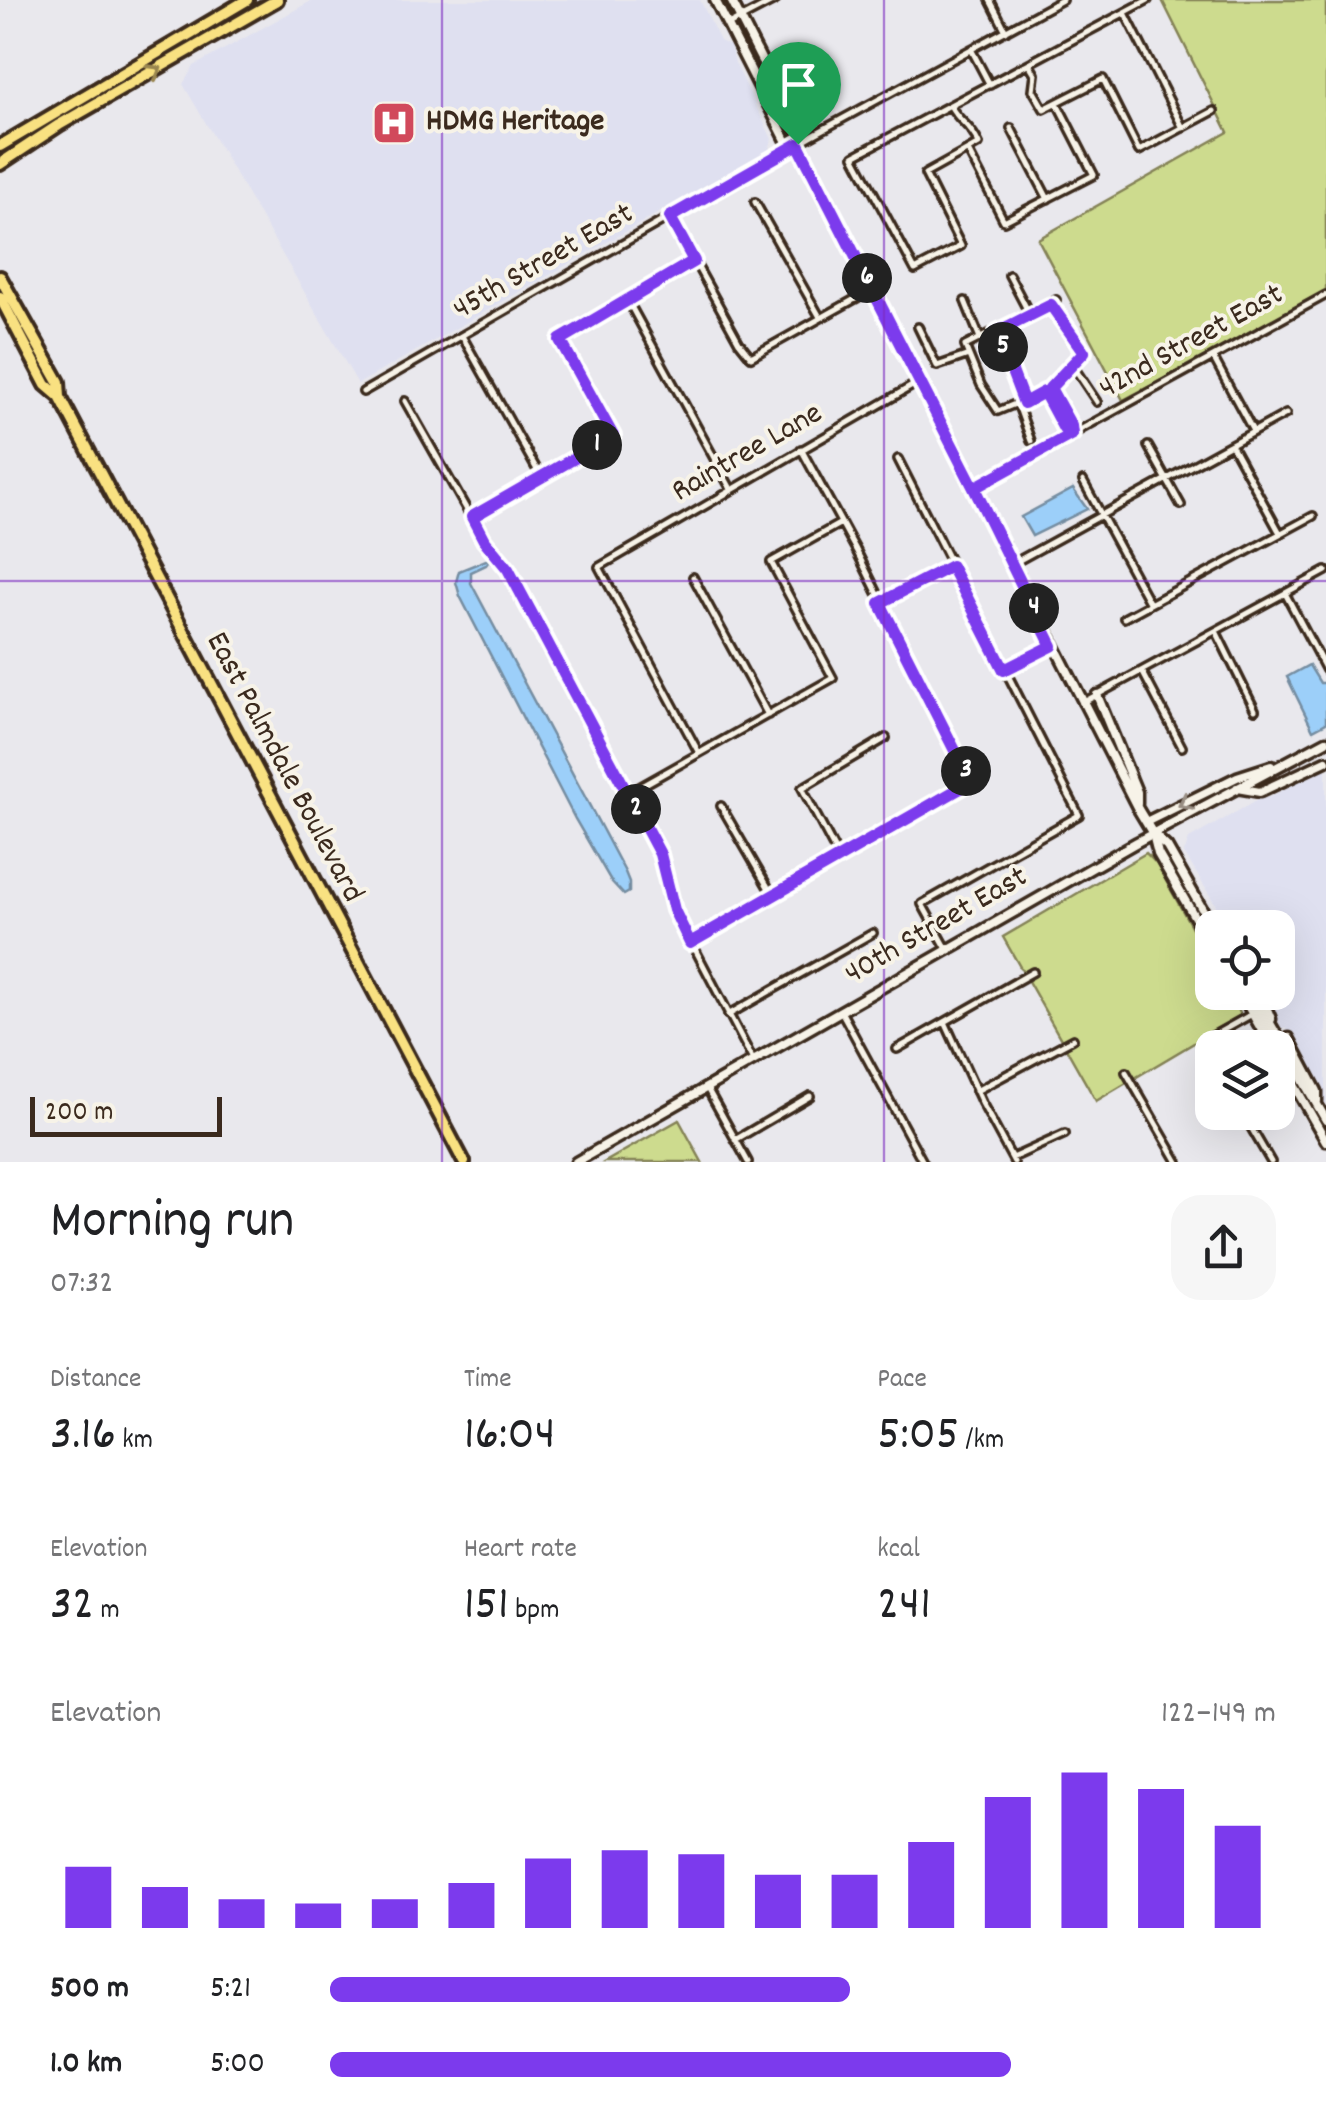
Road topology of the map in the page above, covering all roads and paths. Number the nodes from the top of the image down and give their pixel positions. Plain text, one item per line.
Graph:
1 (248, 0) edge
2 (277, 0) edge
3 (285, 0) edge
4 (715, 0) edge
5 (731, 0) edge
6 (776, 0) edge
7 (990, 0) edge
8 (1062, 0) edge
9 (1148, 0) edge
10 (1125, 13) junction
11 (740, 19) junction
12 (728, 25) junction
13 (232, 26) junction
14 (1006, 31) junction
15 (971, 50) junction
16 (1029, 64) junction
17 (990, 85) junction
18 (1057, 102) junction
19 (951, 107) junction
20 (1214, 111) dead end
21 (71, 120) junction
22 (1011, 128) dead end
23 (1183, 128) junction
24 (798, 144) junction
25 (0, 146) edge
26 (968, 150) junction
27 (0, 164) edge
28 (0, 172) edge
29 (1048, 199) junction
30 (755, 202) dead end
31 (670, 217) junction
32 (694, 261) junction
33 (0, 267) edge
34 (1008, 274) dead end
35 (0, 278) edge
36 (872, 288) junction
37 (1326, 295) edge
38 (0, 297) edge
39 (965, 300) dead end
40 (628, 301) junction
41 (22, 313) junction
42 (1030, 315) junction
43 (820, 317) junction
44 (918, 327) dead end
45 (997, 332) junction
46 (462, 336) junction
47 (980, 338) junction
48 (966, 356) junction
49 (1213, 357) junction
50 (1072, 363) junction
51 (919, 382) junction
52 (1047, 390) junction
53 (363, 392) dead end
54 (60, 397) junction
55 (405, 402) dead end
56 (1097, 402) dead end
57 (1021, 404) junction
58 (1286, 414) dead end
59 (1253, 431) junction
60 (1072, 434) junction
61 (1031, 441) dead end
62 (1231, 444) junction
63 (1148, 446) dead end
64 (801, 449) junction
65 (898, 459) dead end
66 (542, 477) junction
67 (1166, 479) junction
68 (1083, 481) dead end
69 (974, 488) junction
70 (731, 489) junction
71 (1181, 505) dead end
72 (1101, 514) junction
73 (1313, 516) dead end
74 (472, 517) junction
75 (841, 523) junction
76 (1280, 534) junction
77 (1012, 564) junction
78 (951, 566) junction
79 (1326, 572) edge
80 (693, 576) dead end
81 (1286, 595) junction
82 (880, 603) junction
83 (1150, 604) junction
84 (1124, 618) dead end
85 (1216, 631) junction
86 (1052, 646) junction
87 (1004, 670) junction
88 (1142, 670) junction
89 (1326, 670) edge
90 (1097, 695) junction
91 (1082, 703) junction
92 (1255, 710) dead end
93 (768, 714) junction
94 (886, 738) dead end
95 (1326, 741) edge
96 (1182, 747) dead end
97 (699, 753) junction
98 (1290, 760) junction
99 (1326, 761) edge
100 (1237, 788) junction
101 (628, 794) junction
102 (721, 806) dead end
103 (1138, 808) junction
104 (1146, 822) junction
105 (1153, 834) junction
106 (839, 858) junction
107 (772, 896) junction
108 (1203, 910) edge
109 (1195, 918) edge
110 (873, 933) dead end
111 (690, 943) junction
112 (948, 949) junction
113 (1033, 972) dead end
114 (840, 1010) junction
115 (1251, 1010) edge
116 (1260, 1010) edge
117 (1269, 1010) edge
118 (1252, 1014) junction
119 (728, 1015) junction
120 (945, 1022) junction
121 (1270, 1024) junction
122 (1223, 1030) edge
123 (1261, 1030) edge
124 (1276, 1030) edge
125 (1073, 1039) dead end
126 (897, 1049) dead end
127 (1295, 1060) edge
128 (755, 1062) junction
129 (1126, 1072) dead end
130 (1295, 1086) edge
131 (708, 1090) junction
132 (976, 1092) junction
133 (810, 1096) dead end
134 (1326, 1120) edge
135 (1252, 1130) edge
136 (1066, 1134) dead end
137 (735, 1140) junction
138 (1326, 1140) edge
139 (1013, 1160) edge
140 (464, 1162) edge
141 (576, 1162) edge
142 (748, 1162) edge
143 (923, 1162) edge
144 (1178, 1162) edge
145 (1271, 1162) edge

1 - 25 highway
2 - 13 highway
3 - 13 highway
4 - 12 main road
5 - 11 main road
6 - 11 street
7 - 14 street
8 - 14 street, 45th Street East
9 - 10 street
10 - 16 street
10 - 23 street
11 - 12 street
11 - 24 main road
12 - 24 main road
21 -> 13 highway
14 - 15 street, 45th Street East
15 - 17 street
15 - 24 street, 45th Street East
16 - 17 street
16 - 18 street
17 - 19 street
18 - 23 street
18 - 29 street
19 - 26 street
19 - 26 street
20 - 23 street
21 - 27 highway
21 - 28 highway
22 - 29 street
24 - 31 street, 45th Street East
24 - 36 main road
26 - 29 street
30 - 43 street
31 - 32 street
31 - 46 street, 45th Street East
32 - 40 street
32 - 43 street
33 - 41 highway
34 - 42 street
35 - 41 highway, East Palmdale Boulevard
36 - 43 street
36 - 51 main road
37 - 49 street, 42nd Street East
38 - 54 highway, East Palmdale Boulevard
39 - 47 street
40 - 66 street
40 - 70 street
41 - 54 highway, East Palmdale Boulevard
42 - 45 street
42 - 50 street
44 - 48 street
45 - 47 street
45 - 57 street
46 - 53 street, 45th Street East
46 - 66 street
47 - 48 street
48 - 57 street
49 - 59 street
49 - 60 street, 42nd Street East
50 - 52 street
50 - 56 street
51 - 64 street, Raintree Lane
51 - 69 main road
52 - 57 street
52 - 60 street
54 - 140 highway, East Palmdale Boulevard
55 - 74 street
57 - 61 street
58 - 59 street
59 - 62 street
60 - 69 street, 42nd Street East
62 - 67 street
62 - 76 street
63 - 67 street
64 - 70 street, Raintree Lane
64 - 75 street
65 - 78 street
66 - 74 street
67 - 71 street
67 - 72 street
68 - 72 street
69 - 77 main road
70 - 97 street, Raintree Lane
72 - 77 street
72 - 83 street
73 - 76 street
74 - 101 street
75 - 82 street
75 - 93 street
76 - 83 street
77 - 86 main road
78 - 82 street
78 - 87 street
79 - 81 street
80 - 93 street
81 - 85 street
81 - 89 street
82 - 106 street
83 - 84 street
85 - 88 street
85 - 92 street
86 - 87 street
86 - 91 main road
87 - 112 street
88 - 90 street
88 - 96 street
90 - 91 street
90 - 103 main road
91 - 103 main road
93 - 97 street
94 - 106 street
95 - 98 main road, 40th Street East
97 - 101 street
98 - 100 main road, 40th Street East
98 -> 104 main road
99 - 100 main road
100 - 105 main road, 40th Street East
101 - 111 street
102 - 107 street
103 - 104 main road
104 - 105 main road
105 - 108 main road
105 - 109 main road
105 - 112 main road, 40th Street East
106 - 107 street
107 - 111 street
110 - 119 street
111 - 119 street
112 - 114 main road, 40th Street East
113 - 120 street
114 - 128 main road, 40th Street East
114 - 143 street
115 - 118 main road
116 - 121 main road
117 - 121 main road
118 - 122 street
118 - 123 main road
119 - 128 street
120 - 126 street
120 - 132 street
121 - 124 main road
125 - 132 street
127 - 134 main road
128 - 131 main road, 40th Street East
129 - 144 street
130 - 138 main road
131 - 137 street
131 - 141 main road, 40th Street East
132 - 139 street
133 - 137 street
135 - 145 street
136 - 139 street
137 - 142 street

